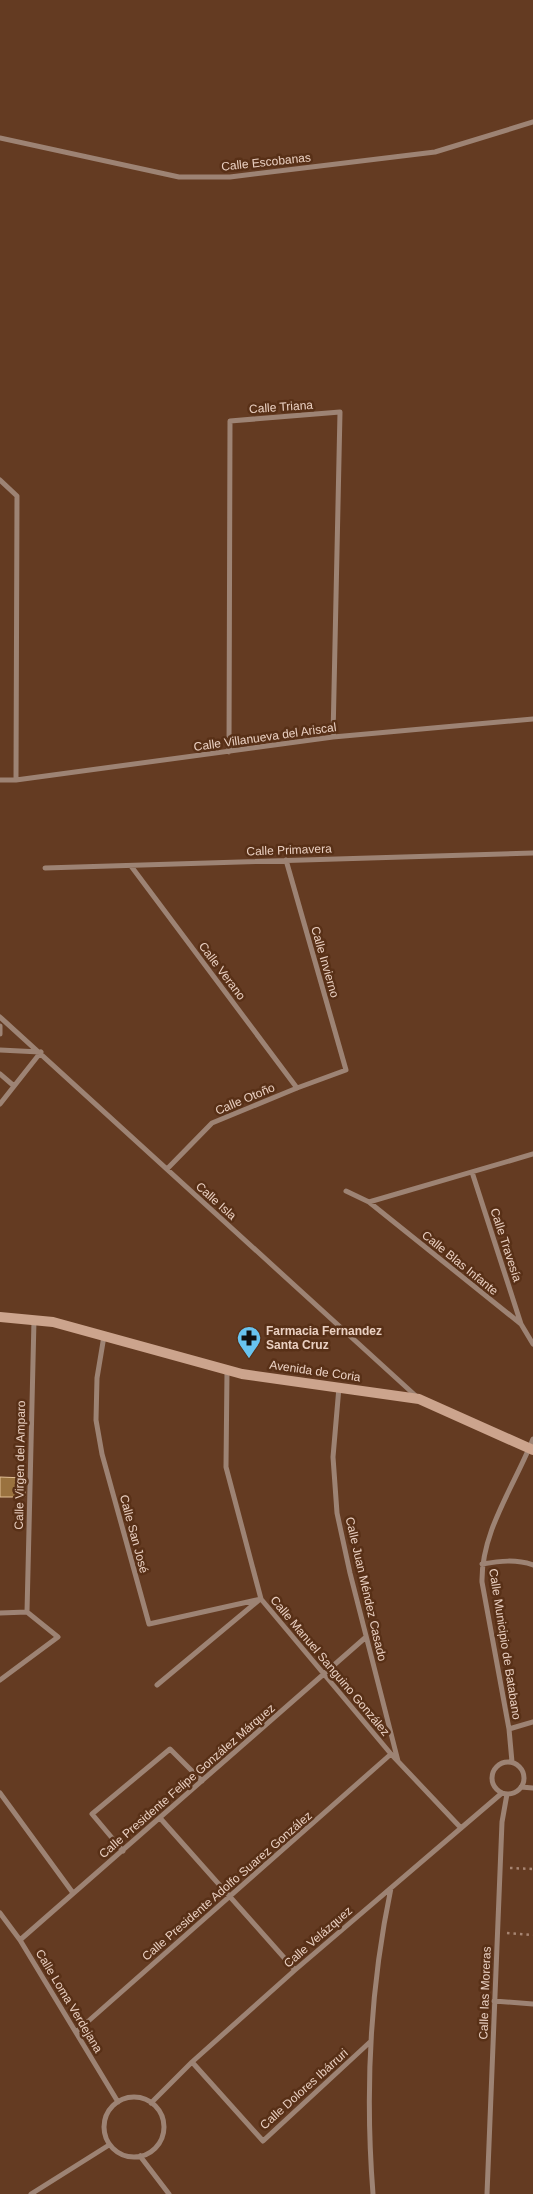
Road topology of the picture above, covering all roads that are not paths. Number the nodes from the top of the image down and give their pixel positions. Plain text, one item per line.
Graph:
1 (533, 122) edge
2 (0, 138) edge
3 (0, 480) edge
4 (533, 719) edge
5 (333, 737) junction
6 (229, 752) junction
7 (0, 780) edge
8 (16, 780) junction
9 (533, 853) edge
10 (286, 860) junction
11 (131, 866) junction
12 (45, 868) dead end
13 (0, 1017) edge
14 (0, 1026) edge
15 (0, 1034) edge
16 (0, 1050) edge
17 (41, 1052) junction
18 (346, 1070) joint
19 (0, 1074) edge
20 (14, 1086) junction
21 (297, 1088) junction
22 (0, 1104) edge
23 (533, 1154) edge
24 (166, 1169) junction
25 (472, 1172) junction
26 (346, 1191) dead end
27 (369, 1202) junction
28 (0, 1317) edge
29 (34, 1319) junction
30 (521, 1324) junction
31 (104, 1335) junction
32 (533, 1344) edge
33 (226, 1371) junction
34 (339, 1386) junction
35 (419, 1398) junction
36 (532, 1446) edge
37 (482, 1564) junction
38 (533, 1565) edge
39 (261, 1599) junction
40 (27, 1612) junction
41 (0, 1613) edge
42 (366, 1637) junction
43 (324, 1674) junction
44 (0, 1680) edge
45 (157, 1685) dead end
46 (533, 1722) edge
47 (509, 1729) junction
48 (391, 1754) junction
49 (399, 1762) junction
50 (512, 1762) junction
51 (202, 1781) junction
52 (521, 1788) junction
53 (533, 1788) edge
54 (0, 1793) edge
55 (504, 1793) junction
56 (160, 1818) junction
57 (460, 1828) junction
58 (122, 1851) junction
59 (391, 1887) junction
60 (73, 1893) junction
61 (231, 1897) junction
62 (0, 1912) edge
63 (20, 1940) junction
64 (295, 1970) junction
65 (494, 2001) junction
66 (533, 2004) edge
67 (76, 2032) junction
68 (370, 2042) junction
69 (192, 2062) junction
70 (118, 2102) junction
71 (151, 2103) junction
72 (110, 2145) junction
73 (140, 2156) junction
74 (31, 2194) edge
75 (169, 2194) edge
76 (373, 2194) edge
77 (487, 2194) edge

1 - 2 street, Calle Escobanas
3 - 8 street
4 - 5 street, Calle Villanueva del Ariscal
5 - 6 street, Calle Villanueva del Ariscal
5 - 6 street, Calle Triana
6 - 8 street, Calle Villanueva del Ariscal
7 - 8 street, Calle Villanueva del Ariscal
9 - 10 street, Calle Primavera
10 - 11 street, Calle Primavera
10 - 18 street, Calle Invierno
11 - 12 street, Calle Primavera
11 - 21 street, Calle Verano
13 - 17 street, Calle Isla
14 - 15 street
16 - 17 street
17 - 20 street
17 - 24 street, Calle Isla
18 - 21 street, Calle Otoño
19 - 20 street
20 - 22 street
21 - 24 street, Calle Otoño
23 - 25 street
24 - 35 street, Calle Isla
25 - 27 street
25 - 30 street, Calle Travesía
26 - 27 street, Calle Blas Infante
27 - 30 street, Calle Blas Infante
28 - 29 main road, Avenida de Coria
29 - 31 main road, Avenida de Coria
29 - 40 street, Calle Virgen del Amparo
30 - 32 street, Calle Blas Infante
31 - 33 main road, Avenida de Coria
31 - 39 street, Calle San José
33 - 34 main road, Avenida de Coria
33 - 39 street, Calle Manuel Sanguino González
34 - 35 main road, Avenida de Coria
34 - 42 street, Calle Juan Méndez Casado
35 - 36 main road, Avenida de Coria
36 - 37 street, Calle Municipio de Batabano
37 - 38 street
37 - 47 street, Calle Municipio de Batabano
39 - 43 street, Calle Manuel Sanguino González
39 - 45 street
40 - 41 street
40 - 44 street
42 - 43 street, Calle Presidente Felipe González Márquez
42 - 49 street, Calle Juan Méndez Casado
43 - 48 street, Calle Manuel Sanguino González
43 - 51 street, Calle Presidente Felipe González Márquez
46 - 47 street
47 - 50 street, Calle Municipio de Batabano
48 - 49 street, Calle Manuel Sanguino González
48 - 61 street, Calle Presidente Adolfo Suarez González
49 - 57 street, Calle Manuel Sanguino González
50 - 52 street
50 - 55 street
51 - 56 street, Calle Presidente Felipe González Márquez
51 - 58 street
52 - 53 street
52 - 55 street
54 - 60 street
55 - 57 street, Calle Velázquez
55 - 65 street, Calle las Moreras
56 - 58 street, Calle Presidente Felipe González Márquez
56 - 61 street
57 - 59 street, Calle Velázquez
58 - 60 street, Calle Presidente Felipe González Márquez
59 - 64 street, Calle Velázquez
59 - 68 street
60 - 63 street, Calle Presidente Felipe González Márquez
61 - 64 street
61 - 67 street, Calle Presidente Adolfo Suarez González
62 - 63 street, Calle Loma Verdejana
63 - 67 street, Calle Loma Verdejana
64 - 69 street, Calle Velázquez
65 - 66 street
65 - 77 street, Calle las Moreras
67 - 70 street, Calle Loma Verdejana
68 - 69 street, Calle Dolores Ibárruri
68 - 76 street
69 - 71 street, Calle Velázquez
70 - 71 street
70 - 72 street
71 - 73 street
72 - 73 street
72 - 74 street
73 - 75 street

